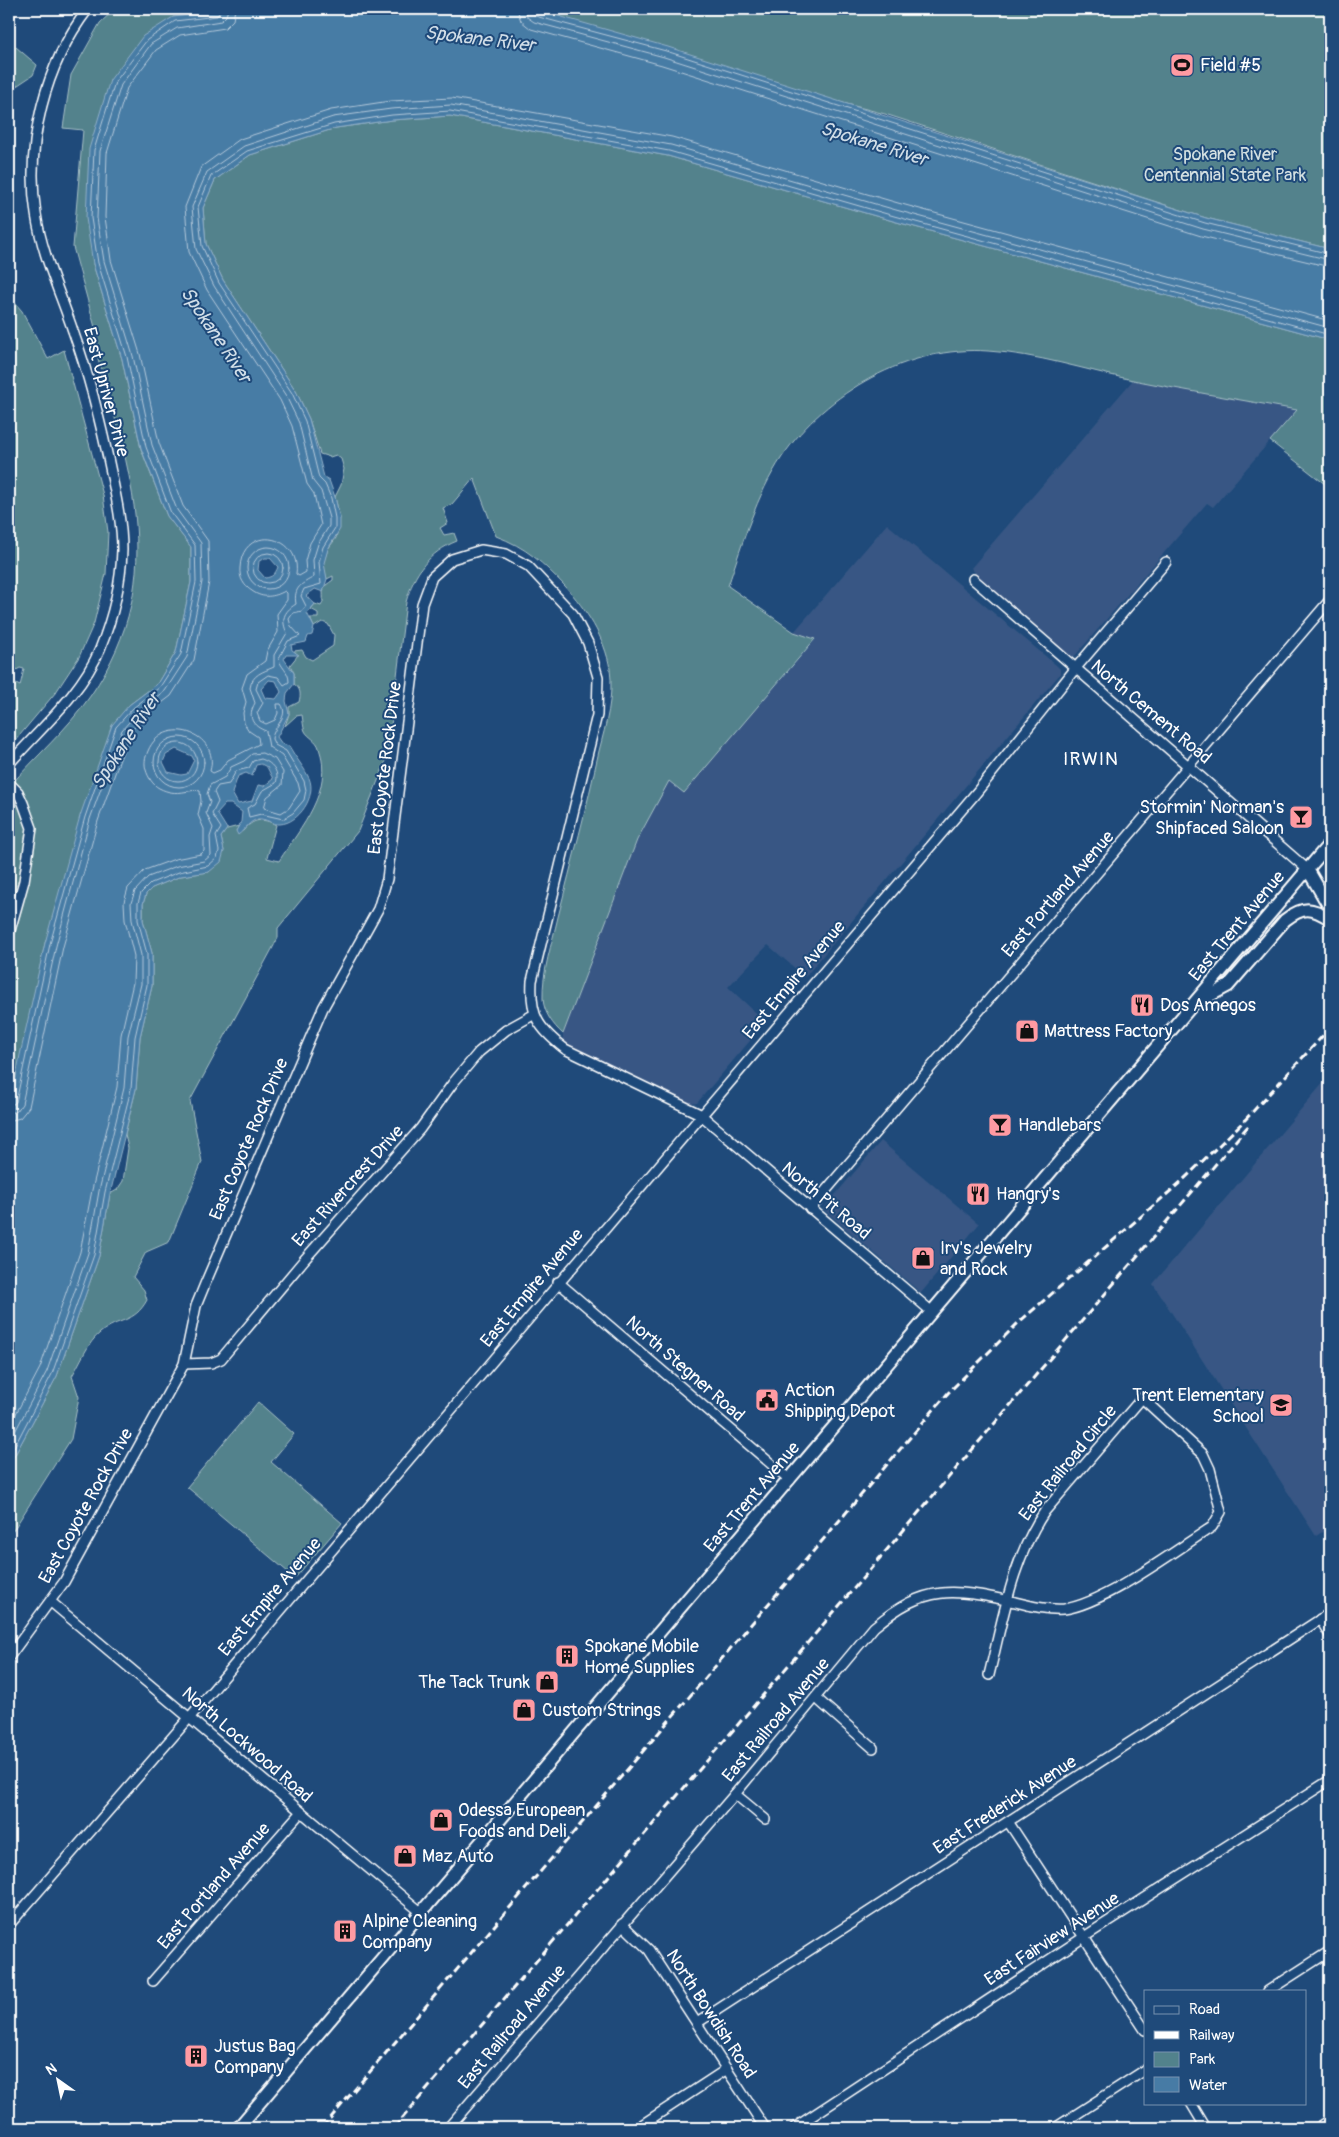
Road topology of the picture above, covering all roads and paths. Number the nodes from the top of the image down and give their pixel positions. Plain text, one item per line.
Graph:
1 (88, 9) edge
2 (1166, 562) dead end
3 (973, 579) dead end
4 (1330, 600) edge
5 (1075, 669) junction
6 (9, 764) edge
7 (1189, 765) junction
8 (9, 783) edge
9 (1330, 843) edge
10 (1308, 870) junction
11 (1330, 908) edge
12 (1330, 919) edge
13 (9, 934) edge
14 (1194, 1004) junction
15 (533, 1015) junction
16 (700, 1114) junction
17 (810, 1209) junction
18 (558, 1282) junction
19 (931, 1311) junction
20 (184, 1364) junction
21 (790, 1480) junction
22 (1221, 1512) joint
23 (1008, 1601) junction
24 (51, 1602) junction
25 (1330, 1613) edge
26 (1320, 1619) junction
27 (1330, 1635) edge
28 (9, 1657) edge
29 (989, 1675) dead end
30 (816, 1698) junction
31 (190, 1717) junction
32 (874, 1748) dead end
33 (1330, 1780) edge
34 (735, 1794) junction
35 (300, 1813) junction
36 (765, 1819) dead end
37 (1009, 1823) junction
38 (422, 1913) junction
39 (622, 1924) junction
40 (9, 1925) edge
41 (1084, 1937) junction
42 (1330, 1951) edge
43 (153, 1981) dead end
44 (1270, 1990) edge
45 (697, 2022) junction
46 (1144, 2028) edge
47 (727, 2069) junction
48 (1144, 2071) edge
49 (1192, 2104) edge
50 (1330, 2120) edge
51 (238, 2128) edge
52 (448, 2128) edge
53 (637, 2128) edge
54 (766, 2128) edge
55 (794, 2128) edge
56 (1055, 2128) edge
57 (1206, 2128) edge
58 (1318, 2128) edge

1 - 6 street, East Upriver Drive
2 - 5 street, East Empire Avenue
3 - 5 street, North Cement Road
4 - 7 street, East Portland Avenue
5 - 7 street, North Cement Road
5 - 16 street, East Empire Avenue
7 - 10 street, North Cement Road
7 - 17 street, East Portland Avenue
8 - 13 street
9 - 10 main road, East Trent Avenue
10 - 11 main road
10 - 14 main road, East Trent Avenue
12 - 14 main road
14 - 19 main road, East Trent Avenue
15 - 16 street
15 - 20 street, East Rivercrest Drive
15 - 20 street, East Coyote Rock Drive
16 - 17 street, North Pit Road
16 - 18 street, East Empire Avenue
17 - 19 street, North Pit Road
18 - 21 street, North Stegner Road
18 - 31 street, East Empire Avenue
19 - 21 main road, East Trent Avenue
20 - 24 street, East Coyote Rock Drive
21 - 38 main road, East Trent Avenue
22 - 23 street, East Railroad Avenue
22 - 23 street, East Railroad Circle
23 - 29 street
23 - 30 street, East Railroad Avenue
24 - 28 street, East Coyote Rock Drive
24 - 31 street, North Lockwood Road
25 - 26 street, East Frederick Avenue
26 - 27 street
26 - 37 street, East Frederick Avenue
30 - 32 street
30 - 34 street, East Railroad Avenue
31 - 35 street, North Lockwood Road
31 - 40 street, East Empire Avenue
33 - 41 street, East Fairview Avenue
34 - 36 street
34 - 39 street, East Railroad Avenue
35 - 38 street, North Lockwood Road
35 - 43 street, East Portland Avenue
37 - 41 street
37 - 45 street, East Frederick Avenue
38 - 51 main road, East Trent Avenue
39 - 45 street, North Bowdish Road
39 - 52 street, East Railroad Avenue
41 - 46 street
41 - 55 street, East Fairview Avenue
42 - 44 street
45 - 47 street, North Bowdish Road
47 - 53 street
47 - 54 street, North Bowdish Road
48 - 56 street
49 - 57 street
50 - 58 street

